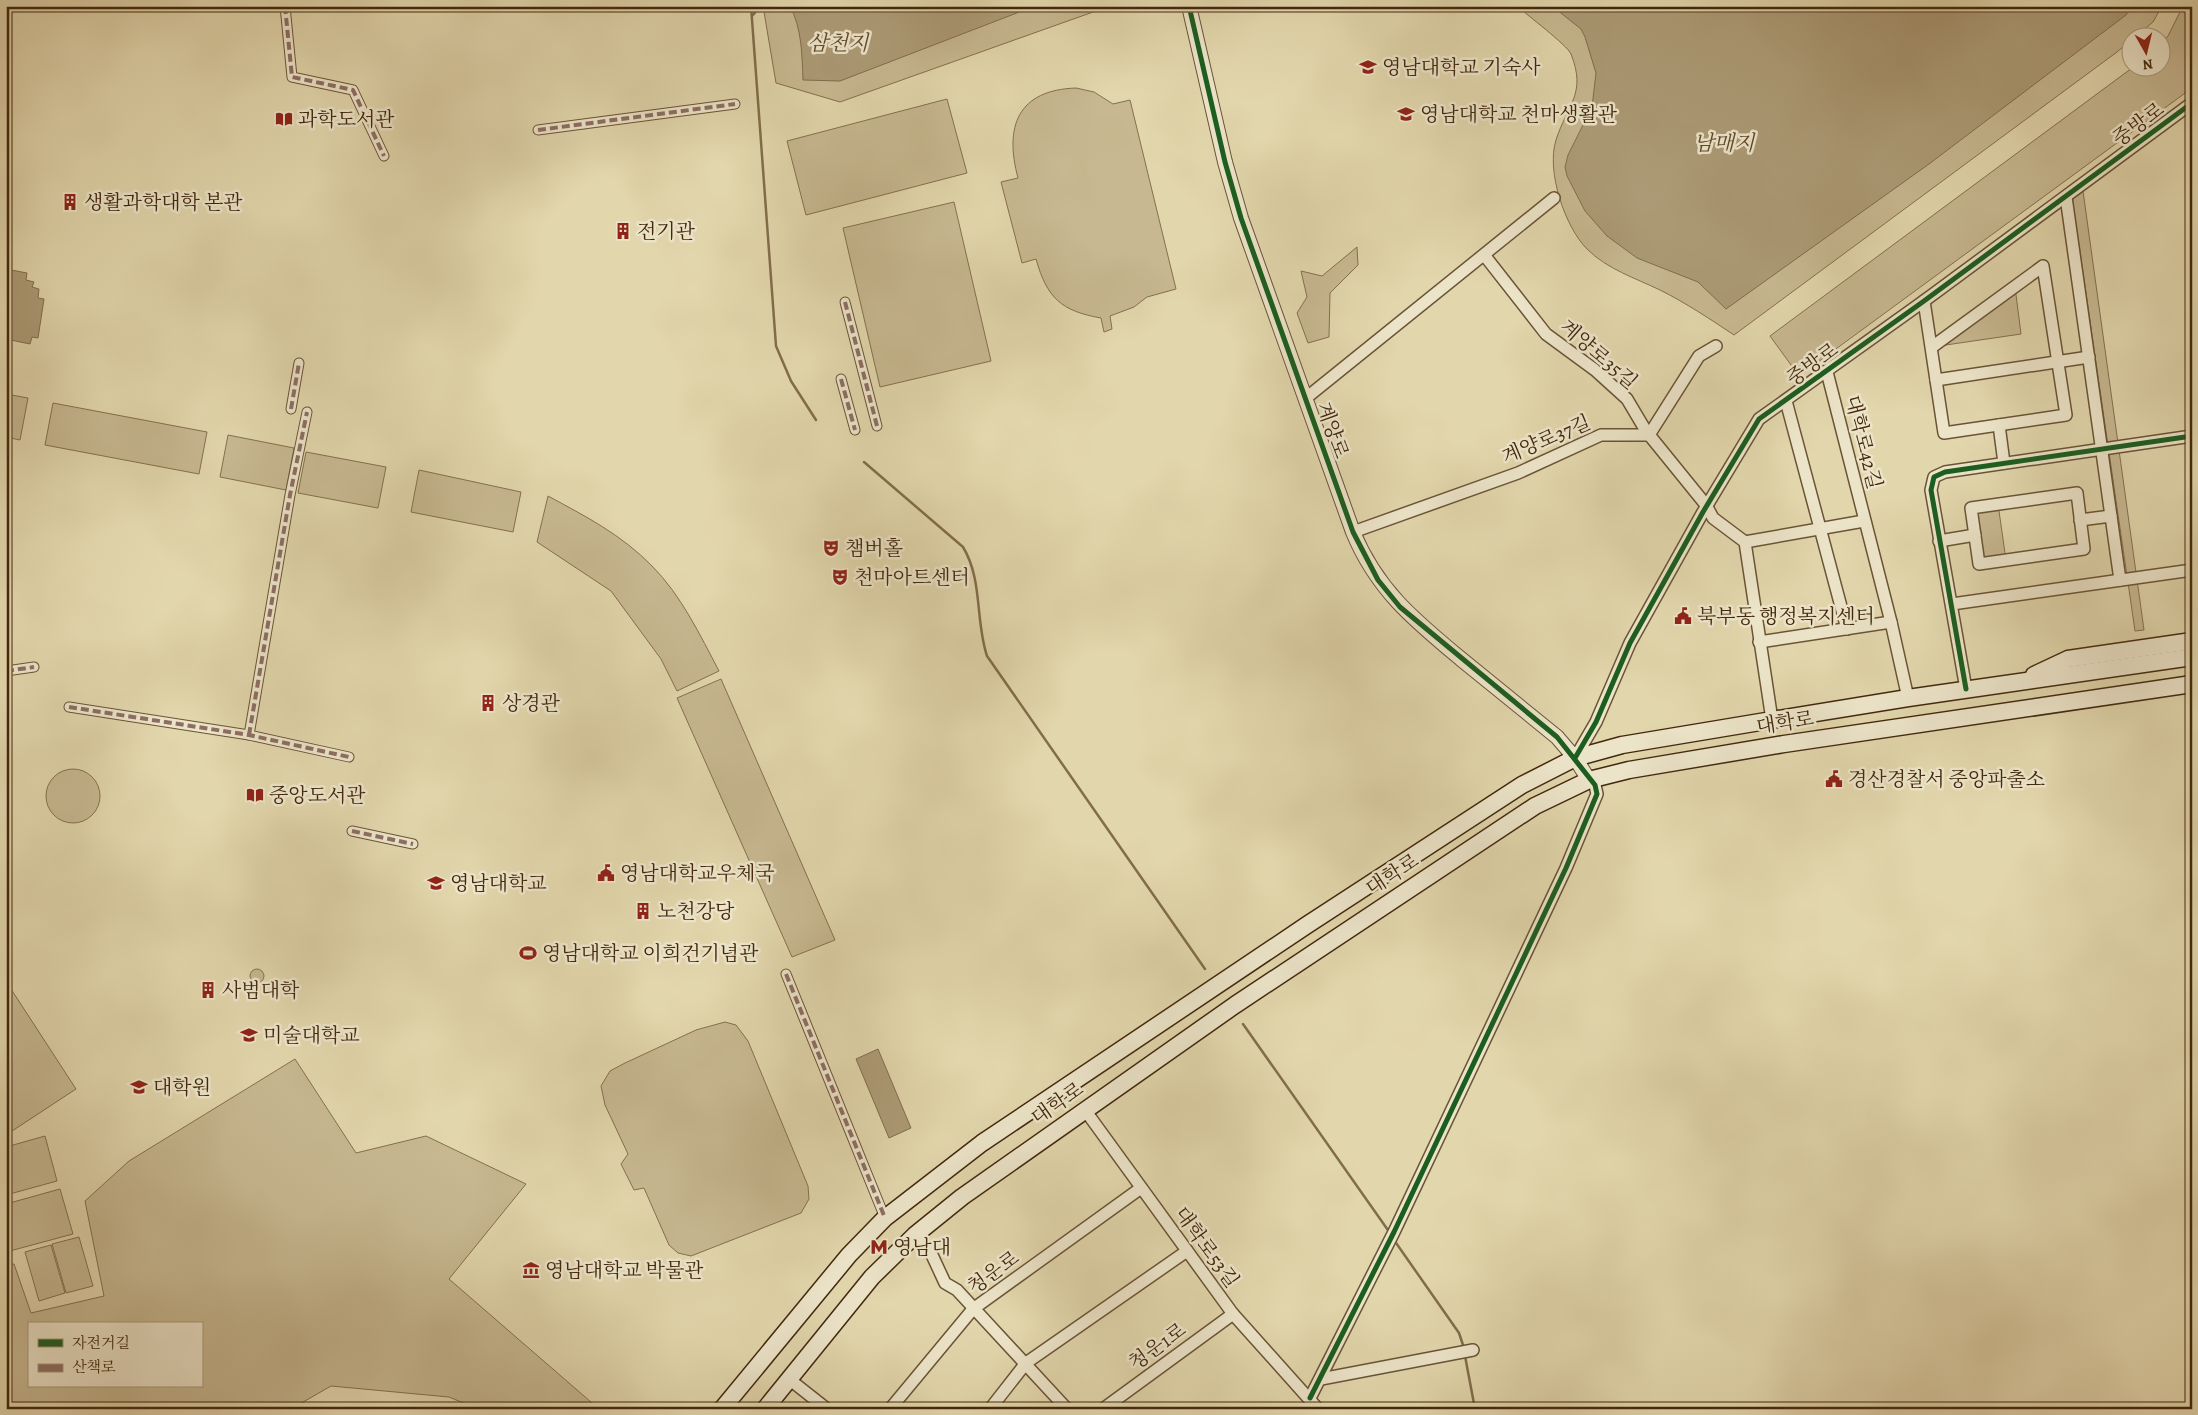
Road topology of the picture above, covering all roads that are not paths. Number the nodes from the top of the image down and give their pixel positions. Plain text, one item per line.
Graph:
1 (286, 6) edge
2 (1189, 6) edge
3 (2192, 103) edge
4 (735, 104) dead end
5 (538, 130) dead end
6 (384, 156) dead end
7 (2066, 197) junction
8 (1554, 198) dead end
9 (1484, 256) junction
10 (1924, 301) junction
11 (845, 302) dead end
12 (1716, 346) dead end
13 (1932, 347) junction
14 (2089, 357) junction
15 (2058, 362) junction
16 (299, 363) dead end
17 (1827, 372) junction
18 (841, 379) dead end
19 (1936, 380) junction
20 (1306, 398) junction
21 (1786, 401) junction
22 (291, 409) dead end
23 (307, 412) dead end
24 (1999, 425) junction
25 (877, 426) dead end
26 (855, 430) dead end
27 (1649, 435) junction
28 (2192, 436) edge
29 (2102, 449) junction
30 (2004, 463) junction
31 (1706, 505) junction
32 (2111, 516) junction
33 (2080, 520) junction
34 (1864, 521) junction
35 (1820, 530) junction
36 (1353, 532) junction
37 (1975, 535) junction
38 (1940, 541) junction
39 (1745, 542) junction
40 (2192, 570) edge
41 (2120, 580) junction
42 (1952, 604) junction
43 (1891, 622) junction
44 (1847, 628) junction
45 (2192, 641) edge
46 (1759, 642) junction
47 (2192, 657) edge
48 (34, 668) dead end
49 (6, 671) edge
50 (2020, 682) junction
51 (2192, 684) edge
52 (1966, 690) junction
53 (1908, 698) junction
54 (69, 708) dead end
55 (1772, 720) junction
56 (249, 735) junction
57 (349, 756) dead end
58 (1575, 758) junction
59 (1589, 780) junction
60 (352, 831) dead end
61 (413, 844) dead end
62 (786, 974) dead end
63 (1085, 1110) junction
64 (1141, 1188) junction
65 (885, 1218) junction
66 (915, 1235) junction
67 (1187, 1252) junction
68 (973, 1309) junction
69 (1233, 1314) junction
70 (1473, 1350) dead end
71 (1026, 1362) junction
72 (789, 1379) junction
73 (1321, 1379) junction
74 (1310, 1398) junction
75 (722, 1409) edge
76 (765, 1409) edge
77 (826, 1409) edge
78 (890, 1409) edge
79 (990, 1409) edge
80 (1067, 1409) edge
81 (1103, 1409) edge
82 (1318, 1409) edge

1 - 6 street
2 - 20 street, 계양로
3 - 7 street, 중방로
4 - 5 street
7 - 10 street, 중방로
7 - 14 street
8 - 9 street
9 - 20 street
9 - 27 street, 계양로35길
10 - 13 street
10 - 17 street, 중방로
11 - 25 street
12 - 27 street
13 - 15 street
13 - 19 street
14 - 15 street
14 - 29 street
15 - 19 street
15 - 24 street
16 - 22 street
17 - 21 street, 중방로
17 - 34 street, 대학로42길
18 - 26 street
19 - 24 street
20 - 36 street, 계양로
21 - 31 street, 중방로
21 - 35 street
23 - 56 street
24 - 30 street
27 - 31 street, 계양로35길
27 - 36 street, 계양로37길
28 - 29 street
29 - 30 street
29 - 32 street
30 - 38 street
31 - 39 street, 계양로35길
31 - 58 street, 중방로
32 - 33 street
32 - 41 street
33 - 37 street
33 - 37 street
34 - 35 street, 대학로42길
34 - 43 street, 대학로42길
35 - 39 street, 대학로42길
35 - 44 street
36 - 58 street, 계양로
37 - 38 street
38 - 42 street
39 - 46 street
40 - 41 street
41 - 42 street
42 - 52 street
43 - 44 street
43 - 53 street, 대학로42길
44 - 46 street
45 - 50 main road
46 - 55 street
47 - 50 main road
48 - 49 street
50 - 52 main road
51 - 59 main road, 대학로
52 - 53 main road
53 - 55 main road
54 - 56 street
55 - 58 main road
56 - 57 street
58 - 59 street, 계양로
58 - 65 main road
59 - 63 main road, 대학로
59 - 73 street
60 - 61 street
62 - 65 street
63 - 64 street, 대학로53길
63 - 66 main road, 대학로
64 - 67 street, 대학로53길
64 - 68 street, 청운로
65 - 75 main road
66 - 68 street
66 - 72 main road, 대학로
67 - 69 street, 대학로53길
67 - 71 street
68 - 71 street
68 - 78 street, 청운로
69 - 74 street, 대학로53길
69 - 81 street, 청운1로
70 - 73 street
71 - 79 street
71 - 80 street
72 - 76 main road, 대학로
72 - 77 street
73 - 74 street
74 - 82 street, 대학로53길

